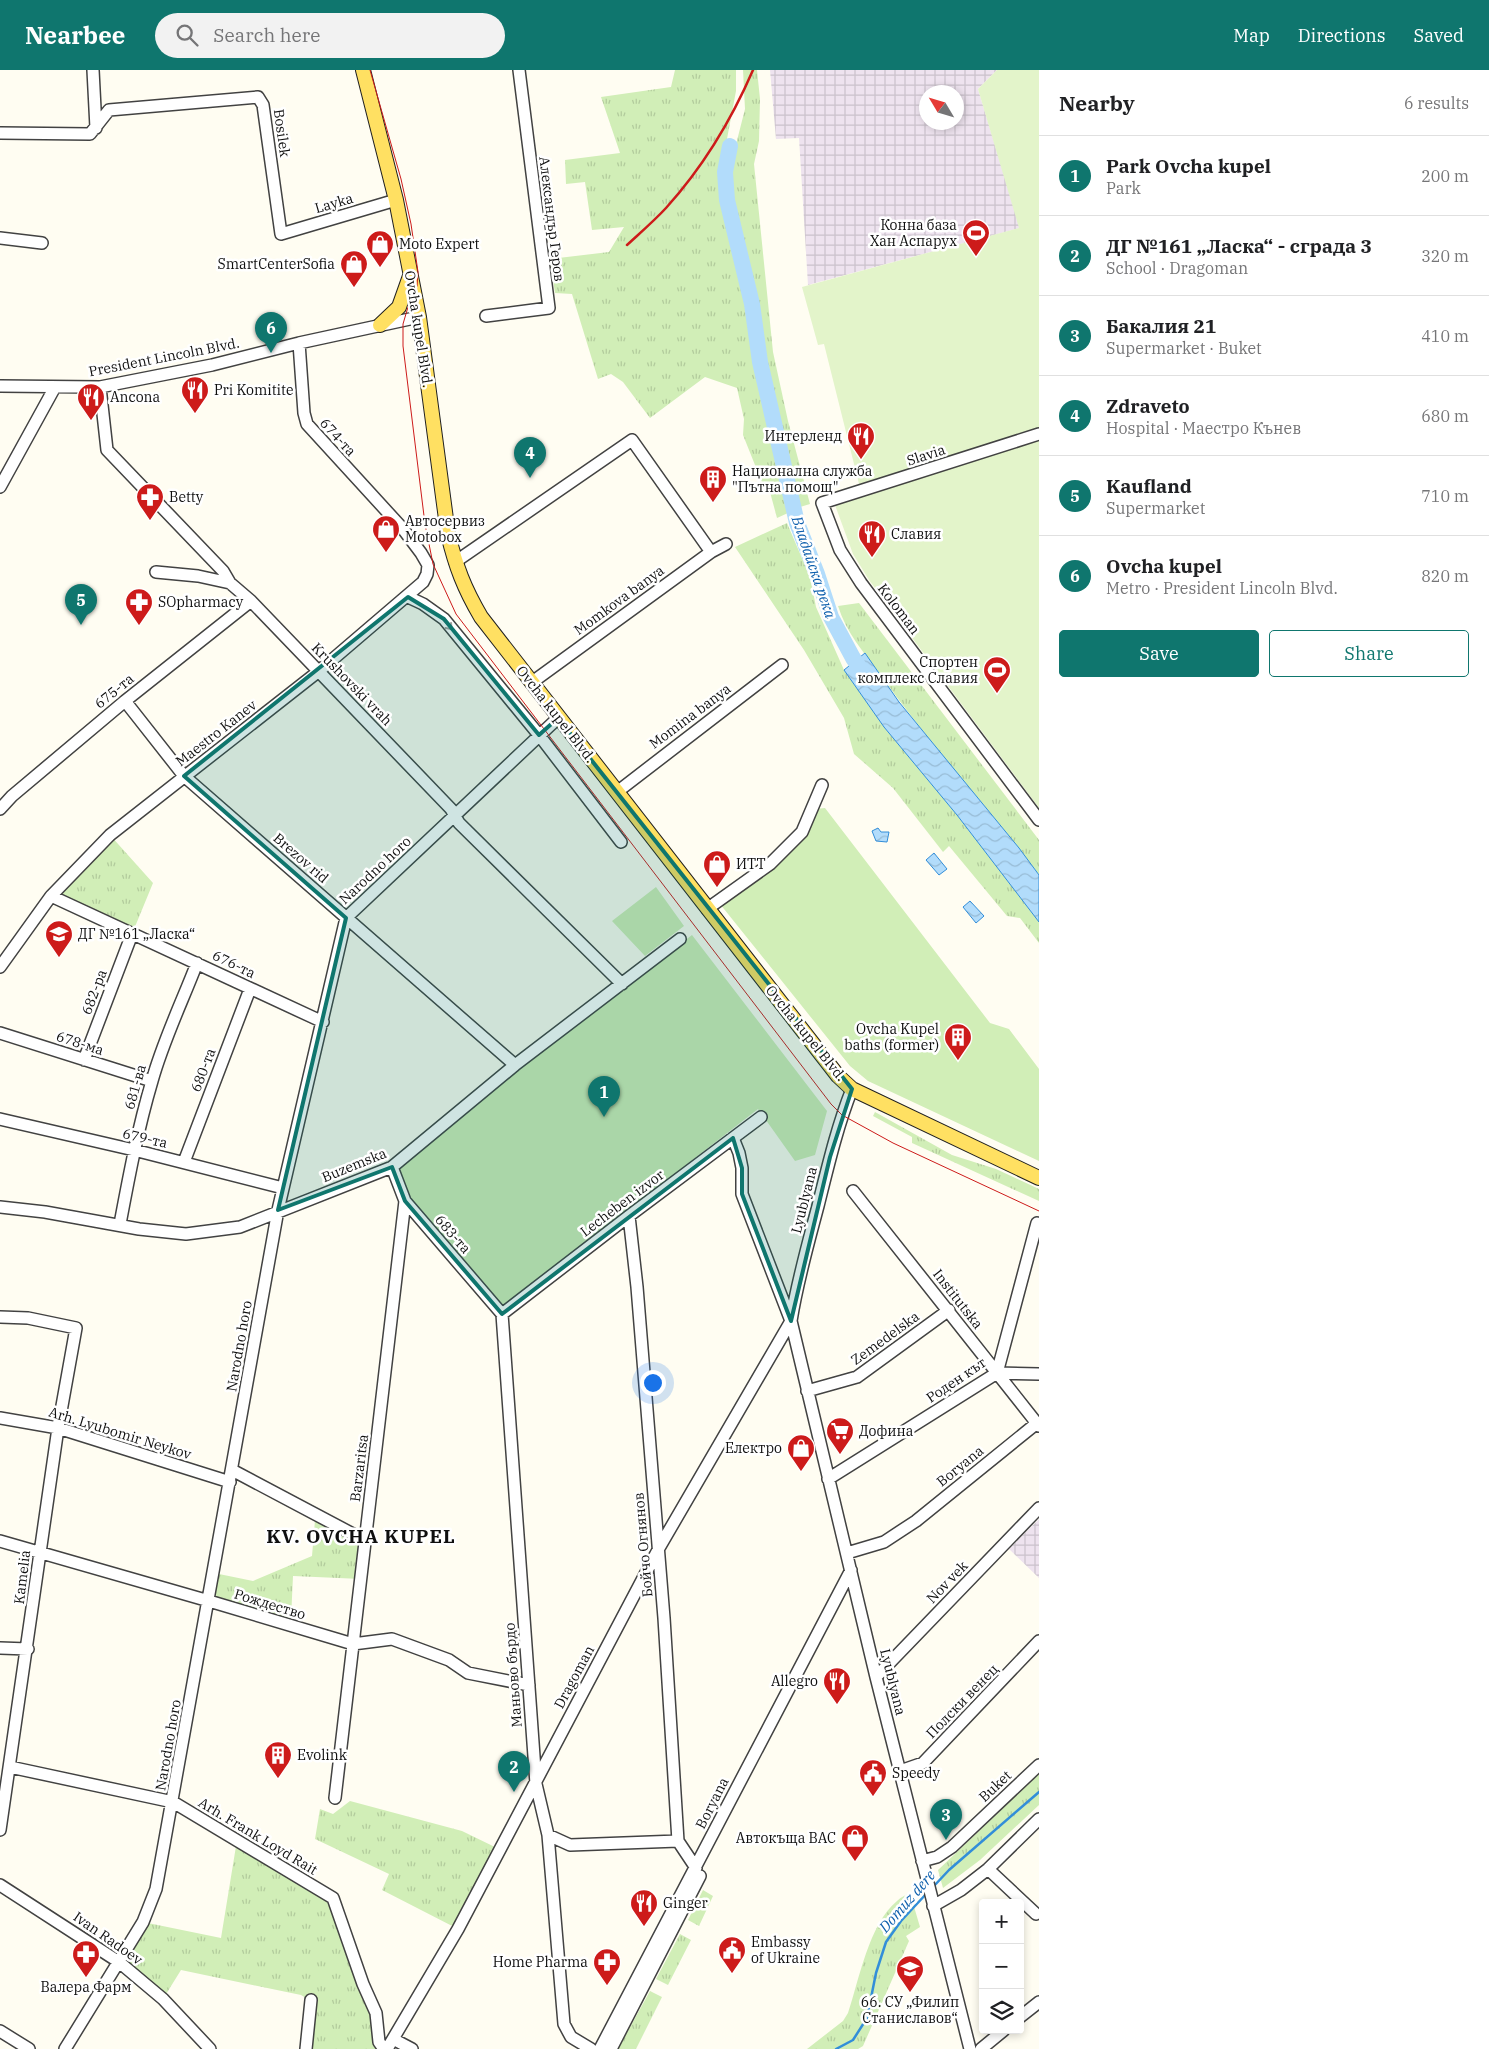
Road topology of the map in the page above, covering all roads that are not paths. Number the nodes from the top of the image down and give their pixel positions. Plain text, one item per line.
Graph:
1 (92, 70) edge
2 (363, 70) edge
3 (519, 70) edge
4 (110, 110) junction
5 (95, 112) junction
6 (96, 128) junction
7 (0, 133) edge
8 (396, 200) junction
9 (280, 234) joint
10 (0, 238) edge
11 (42, 243) dead end
12 (411, 275) junction
13 (486, 316) dead end
14 (419, 317) junction
15 (380, 325) junction
16 (300, 343) junction
17 (0, 386) edge
18 (55, 387) junction
19 (100, 387) junction
20 (1039, 434) edge
21 (0, 487) edge
22 (822, 503) joint
23 (402, 528) joint
24 (726, 544) dead end
25 (711, 552) junction
26 (454, 562) junction
27 (156, 572) dead end
28 (230, 583) junction
29 (408, 597) junction
30 (250, 600) junction
31 (782, 665) dead end
32 (319, 671) junction
33 (531, 683) junction
34 (125, 701) junction
35 (558, 718) junction
36 (539, 735) junction
37 (184, 776) junction
38 (822, 785) dead end
39 (616, 792) junction
40 (0, 809) edge
41 (455, 816) junction
42 (1039, 820) edge
43 (621, 842) dead end
44 (52, 896) junction
45 (707, 910) junction
46 (346, 918) junction
47 (132, 934) junction
48 (680, 939) dead end
49 (197, 963) junction
50 (0, 966) edge
51 (622, 984) junction
52 (250, 988) junction
53 (322, 1022) junction
54 (0, 1033) edge
55 (84, 1060) junction
56 (515, 1065) junction
57 (152, 1081) junction
58 (852, 1089) junction
59 (761, 1117) dead end
60 (0, 1119) edge
61 (733, 1138) junction
62 (134, 1150) junction
63 (184, 1162) junction
64 (392, 1168) junction
65 (1039, 1178) edge
66 (283, 1188) junction
67 (853, 1191) dead end
68 (405, 1201) junction
69 (0, 1207) edge
70 (278, 1210) junction
71 (628, 1216) junction
72 (1037, 1223) dead end
73 (120, 1224) junction
74 (949, 1310) junction
75 (502, 1314) junction
76 (0, 1317) edge
77 (791, 1321) junction
78 (997, 1373) junction
79 (1039, 1374) edge
80 (807, 1391) junction
81 (0, 1418) edge
82 (1038, 1424) edge
83 (58, 1428) junction
84 (232, 1470) junction
85 (828, 1479) junction
86 (230, 1482) junction
87 (1039, 1508) edge
88 (0, 1541) edge
89 (366, 1541) junction
90 (659, 1548) junction
91 (40, 1553) junction
92 (847, 1553) junction
93 (852, 1576) junction
94 (209, 1601) junction
95 (1039, 1641) edge
96 (353, 1644) junction
97 (0, 1648) edge
98 (28, 1649) junction
99 (876, 1677) junction
100 (529, 1684) junction
101 (1039, 1765) edge
102 (10, 1767) junction
103 (900, 1771) junction
104 (536, 1784) junction
105 (335, 1798) dead end
106 (173, 1802) junction
107 (1039, 1819) edge
108 (0, 1830) edge
109 (548, 1835) junction
110 (678, 1841) junction
111 (922, 1861) junction
112 (696, 1868) junction
113 (988, 1869) junction
114 (0, 1885) edge
115 (932, 1903) junction
116 (1036, 1914) dead end
117 (119, 1962) junction
118 (310, 2000) dead end
119 (1039, 2002) edge
120 (1024, 2014) edge
121 (0, 2031) edge
122 (999, 2034) edge
123 (388, 2046) edge
124 (29, 2049) edge
125 (65, 2049) edge
126 (210, 2049) edge
127 (306, 2049) edge
128 (412, 2049) edge
129 (591, 2049) edge
130 (600, 2049) edge
131 (611, 2049) edge
132 (970, 2049) edge
133 (981, 2049) edge

1 - 5 street
2 - 8 main road, Ovcha kupel Blvd.
3 - 13 street, Александър Геров
4 - 5 street, Bosilek
4 - 6 street
4 - 9 street, Bosilek
5 - 6 street
6 - 7 street
8 - 9 street, Layka
8 - 12 main road, Ovcha kupel Blvd.
10 - 11 street
12 - 14 main road, Ovcha kupel Blvd.
12 - 15 main road
14 - 15 street, President Lincoln Blvd.
14 - 26 main road, Ovcha kupel Blvd.
15 - 16 street, President Lincoln Blvd.
16 - 19 street, President Lincoln Blvd.
16 - 23 street, 674-та
17 - 18 street, President Lincoln Blvd.
18 - 19 street, President Lincoln Blvd.
18 - 21 street
19 - 28 street, Krushovski vrah
20 - 22 street, Slavia
22 - 42 street, Koloman
23 - 29 street, Maestro Kanev
24 - 25 street, Momkova banya
25 - 26 street
25 - 33 street, Momkova banya
26 - 33 main road, Ovcha kupel Blvd.
27 - 28 street
28 - 30 street, Krushovski vrah
29 - 32 street, Maestro Kanev
29 -> 36 street
30 - 32 street, Krushovski vrah
30 - 34 street, 675-та
31 - 39 street, Momina banya
32 - 37 street, Maestro Kanev
32 - 41 street, Krushovski vrah
33 - 35 main road, Ovcha kupel Blvd.
34 - 37 street, Brezov rid
34 - 40 street, 675-та
35 - 36 street, Narodno horo
35 - 39 main road, Ovcha kupel Blvd.
36 - 41 street, Narodno horo
36 - 43 street
37 - 44 street, Maestro Kanev
37 - 46 street, Brezov rid
38 - 45 street
39 - 45 main road, Ovcha kupel Blvd.
41 - 46 street, Narodno horo
41 - 51 street, Krushovski vrah
44 - 47 street, 676-та
44 - 50 street, Maestro Kanev
45 - 58 main road, Ovcha kupel Blvd.
46 - 53 street, Narodno horo
46 - 56 street, Brezov rid
47 - 49 street, 676-та
47 - 55 street, 682-ра
48 - 51 street, Buzemska
49 - 52 street, 676-та
49 - 57 street, 681-ва
51 - 56 street, Buzemska
52 - 53 street, 676-та
52 - 63 street, 680-та
53 - 66 street, Narodno horo
54 - 55 street, 678-ма
55 - 57 street, 678-ма
56 - 64 street, Buzemska
57 - 62 street, 681-ва
58 - 65 main road, Ovcha kupel Blvd.
58 - 77 street, Lyublyana
59 - 61 street, Lecheben izvor
60 - 62 street, 679-та
61 - 71 street, Lecheben izvor
61 - 77 street, Lyublyana
62 - 63 street, 679-та
62 - 73 street, 681-ва
63 - 66 street, 679-та
64 - 68 street, 683-та
64 - 70 street, Buzemska
66 - 70 street, Narodno horo
67 - 74 street, Institutska
68 - 75 street, 683-та
68 - 89 street, Barzaritsa
69 - 73 street, Buzemska
70 - 73 street, Buzemska
70 - 84 street, Narodno horo
71 - 75 street, Lecheben izvor
71 - 90 street, Бойчо Огнянов
72 - 78 street, Роден кът
74 - 78 street, Institutska
74 - 80 street, Zemedelska
75 - 100 street, Маньово бърдо
76 - 83 street, Kamelia
77 - 80 street, Lyublyana
77 - 90 street, Dragoman
78 - 79 street
78 - 82 street, Institutska
78 - 85 street, Роден кът
80 - 85 street, Lyublyana
81 - 83 street, Arh. Lyubomir Neykov
82 - 92 street, Boryana
83 - 86 street, Arh. Lyubomir Neykov
83 - 91 street, Kamelia
84 - 86 street, Narodno horo
84 - 89 street
85 - 92 street, Lyublyana
86 - 94 street, Narodno horo
87 - 99 street, Nov vek
88 - 91 street, Рождество
89 - 96 street, Barzaritsa
90 - 104 street, Dragoman
90 - 110 street, Бойчо Огнянов
91 - 94 street, Рождество
91 - 98 street, Kamelia
92 - 93 street, Lyublyana
93 - 99 street, Lyublyana
93 - 112 street, Boryana
93 - 131 street, Boryana
94 - 96 street, Рождество
94 - 106 street, Narodno horo
95 - 103 street, Полски венец
96 - 100 street, Рождество
96 - 105 street, Barzaritsa
97 - 98 street
98 - 102 street, Kamelia
99 - 103 street, Lyublyana
100 - 104 street, Маньово бърдо
101 - 111 street, Buket
102 - 106 street, Arh. Frank Loyd Rait
102 - 108 street, Kamelia
103 - 111 street, Lyublyana
104 - 109 street, Маньово бърдо
104 - 123 street, Dragoman
106 - 117 street, Narodno horo
106 - 123 street, Arh. Frank Loyd Rait
107 - 113 street
109 - 110 street
109 - 129 street, Маньово бърдо
110 - 112 street, Бойчо Огнянов
111 - 115 street, Lyublyana
112 - 130 street, Boryana
113 - 115 street
113 - 116 street
114 - 117 street, Ivan Radoev
115 - 132 street, Lyublyana
117 - 125 street, Narodno horo
117 - 126 street, Ivan Radoev
118 - 127 street
119 - 120 street
121 - 124 street
122 - 133 street
123 - 128 street

